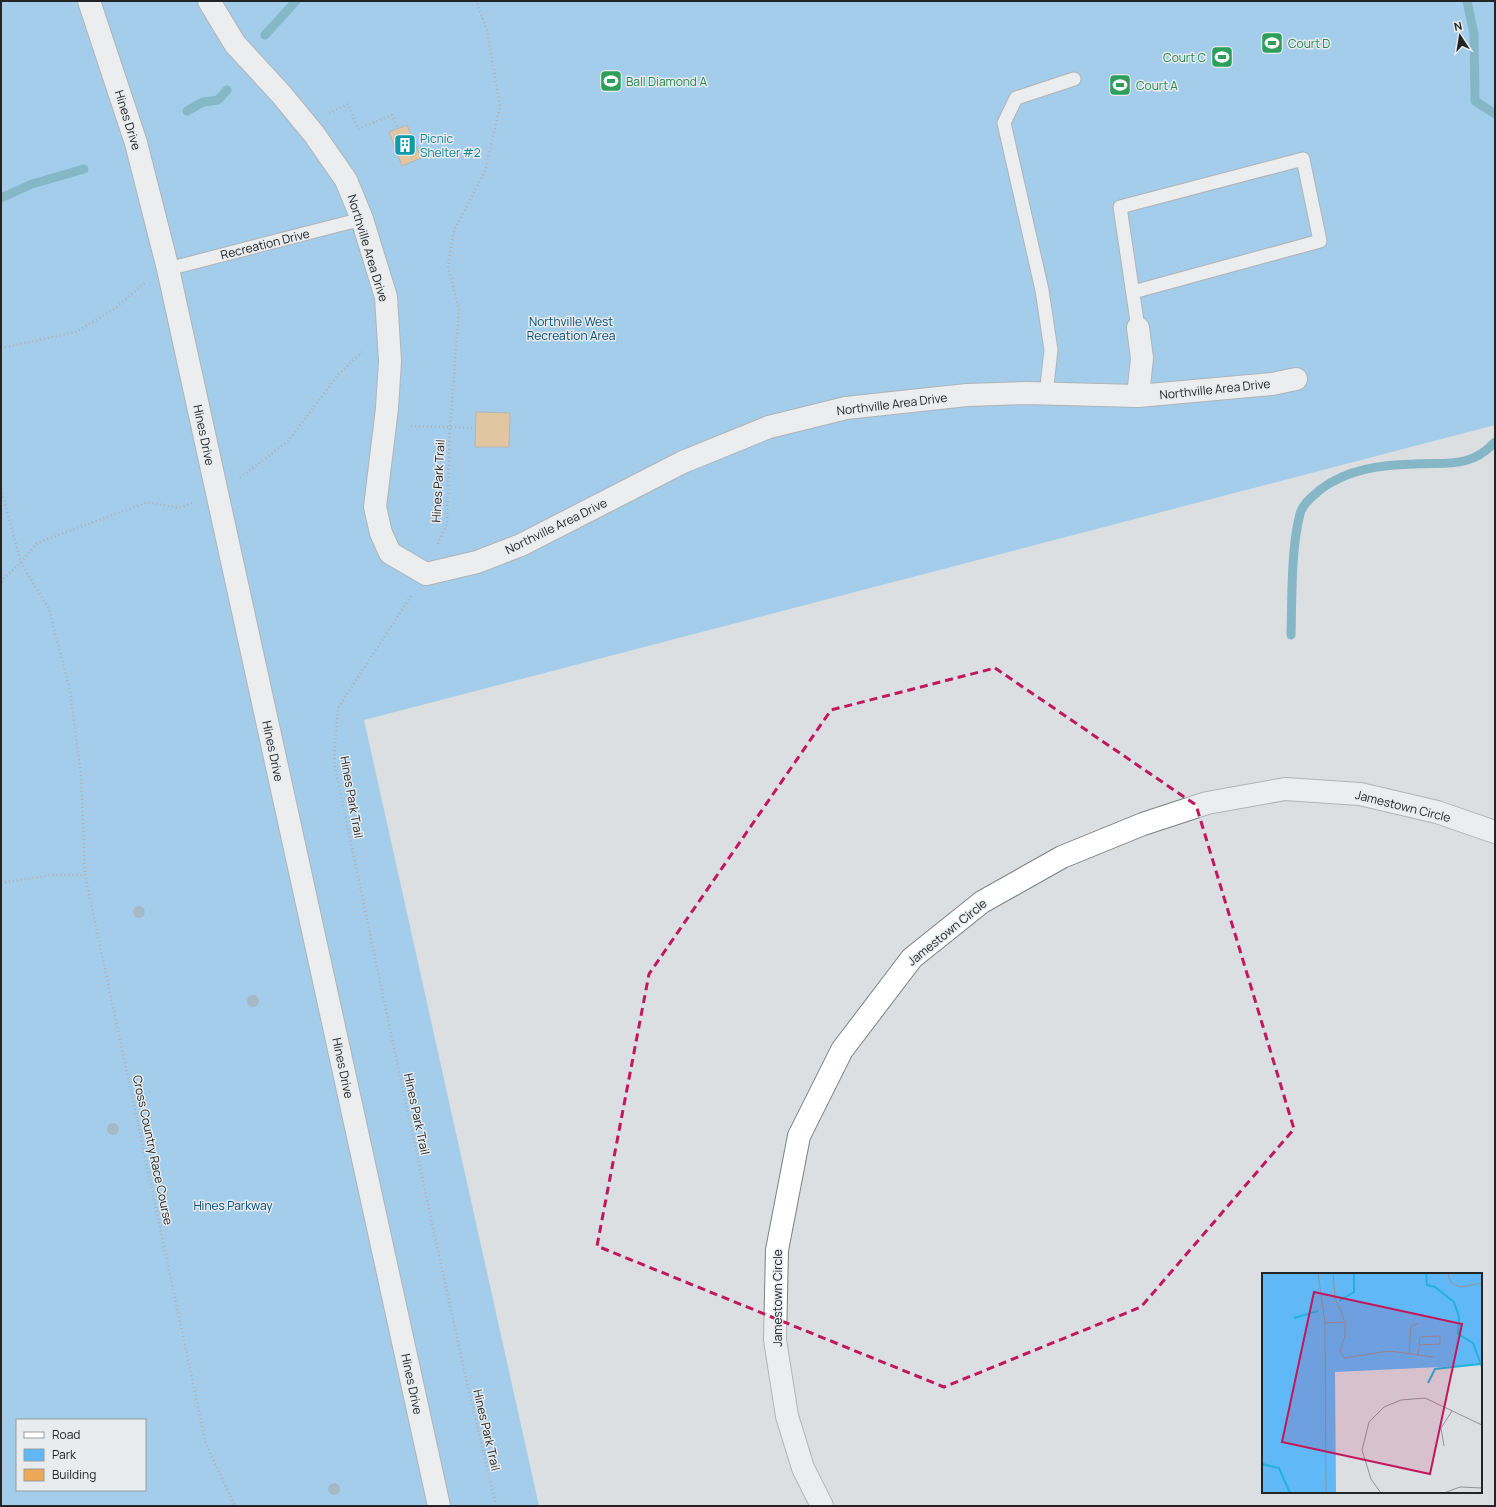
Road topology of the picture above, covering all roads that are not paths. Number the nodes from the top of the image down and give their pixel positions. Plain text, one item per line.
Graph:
1 (89, 1) edge
2 (209, 1) edge
3 (1074, 79) dead end
4 (362, 219) junction
5 (168, 269) junction
6 (1133, 292) junction
7 (1138, 328) joint
8 (1296, 379) dead end
9 (1046, 394) junction
10 (1138, 396) junction
11 (1495, 832) edge
12 (439, 1506) edge
13 (822, 1506) edge

1 - 5 street, Hines Drive
2 - 4 street, Northville Area Drive
3 - 9 lane
4 - 5 lane, Recreation Drive
4 - 9 street, Northville Area Drive
5 - 12 street, Hines Drive
6 - 6 lane
6 - 7 lane
7 - 10 street
8 - 10 street, Northville Area Drive
9 - 10 street, Northville Area Drive
11 - 13 street, Jamestown Circle

